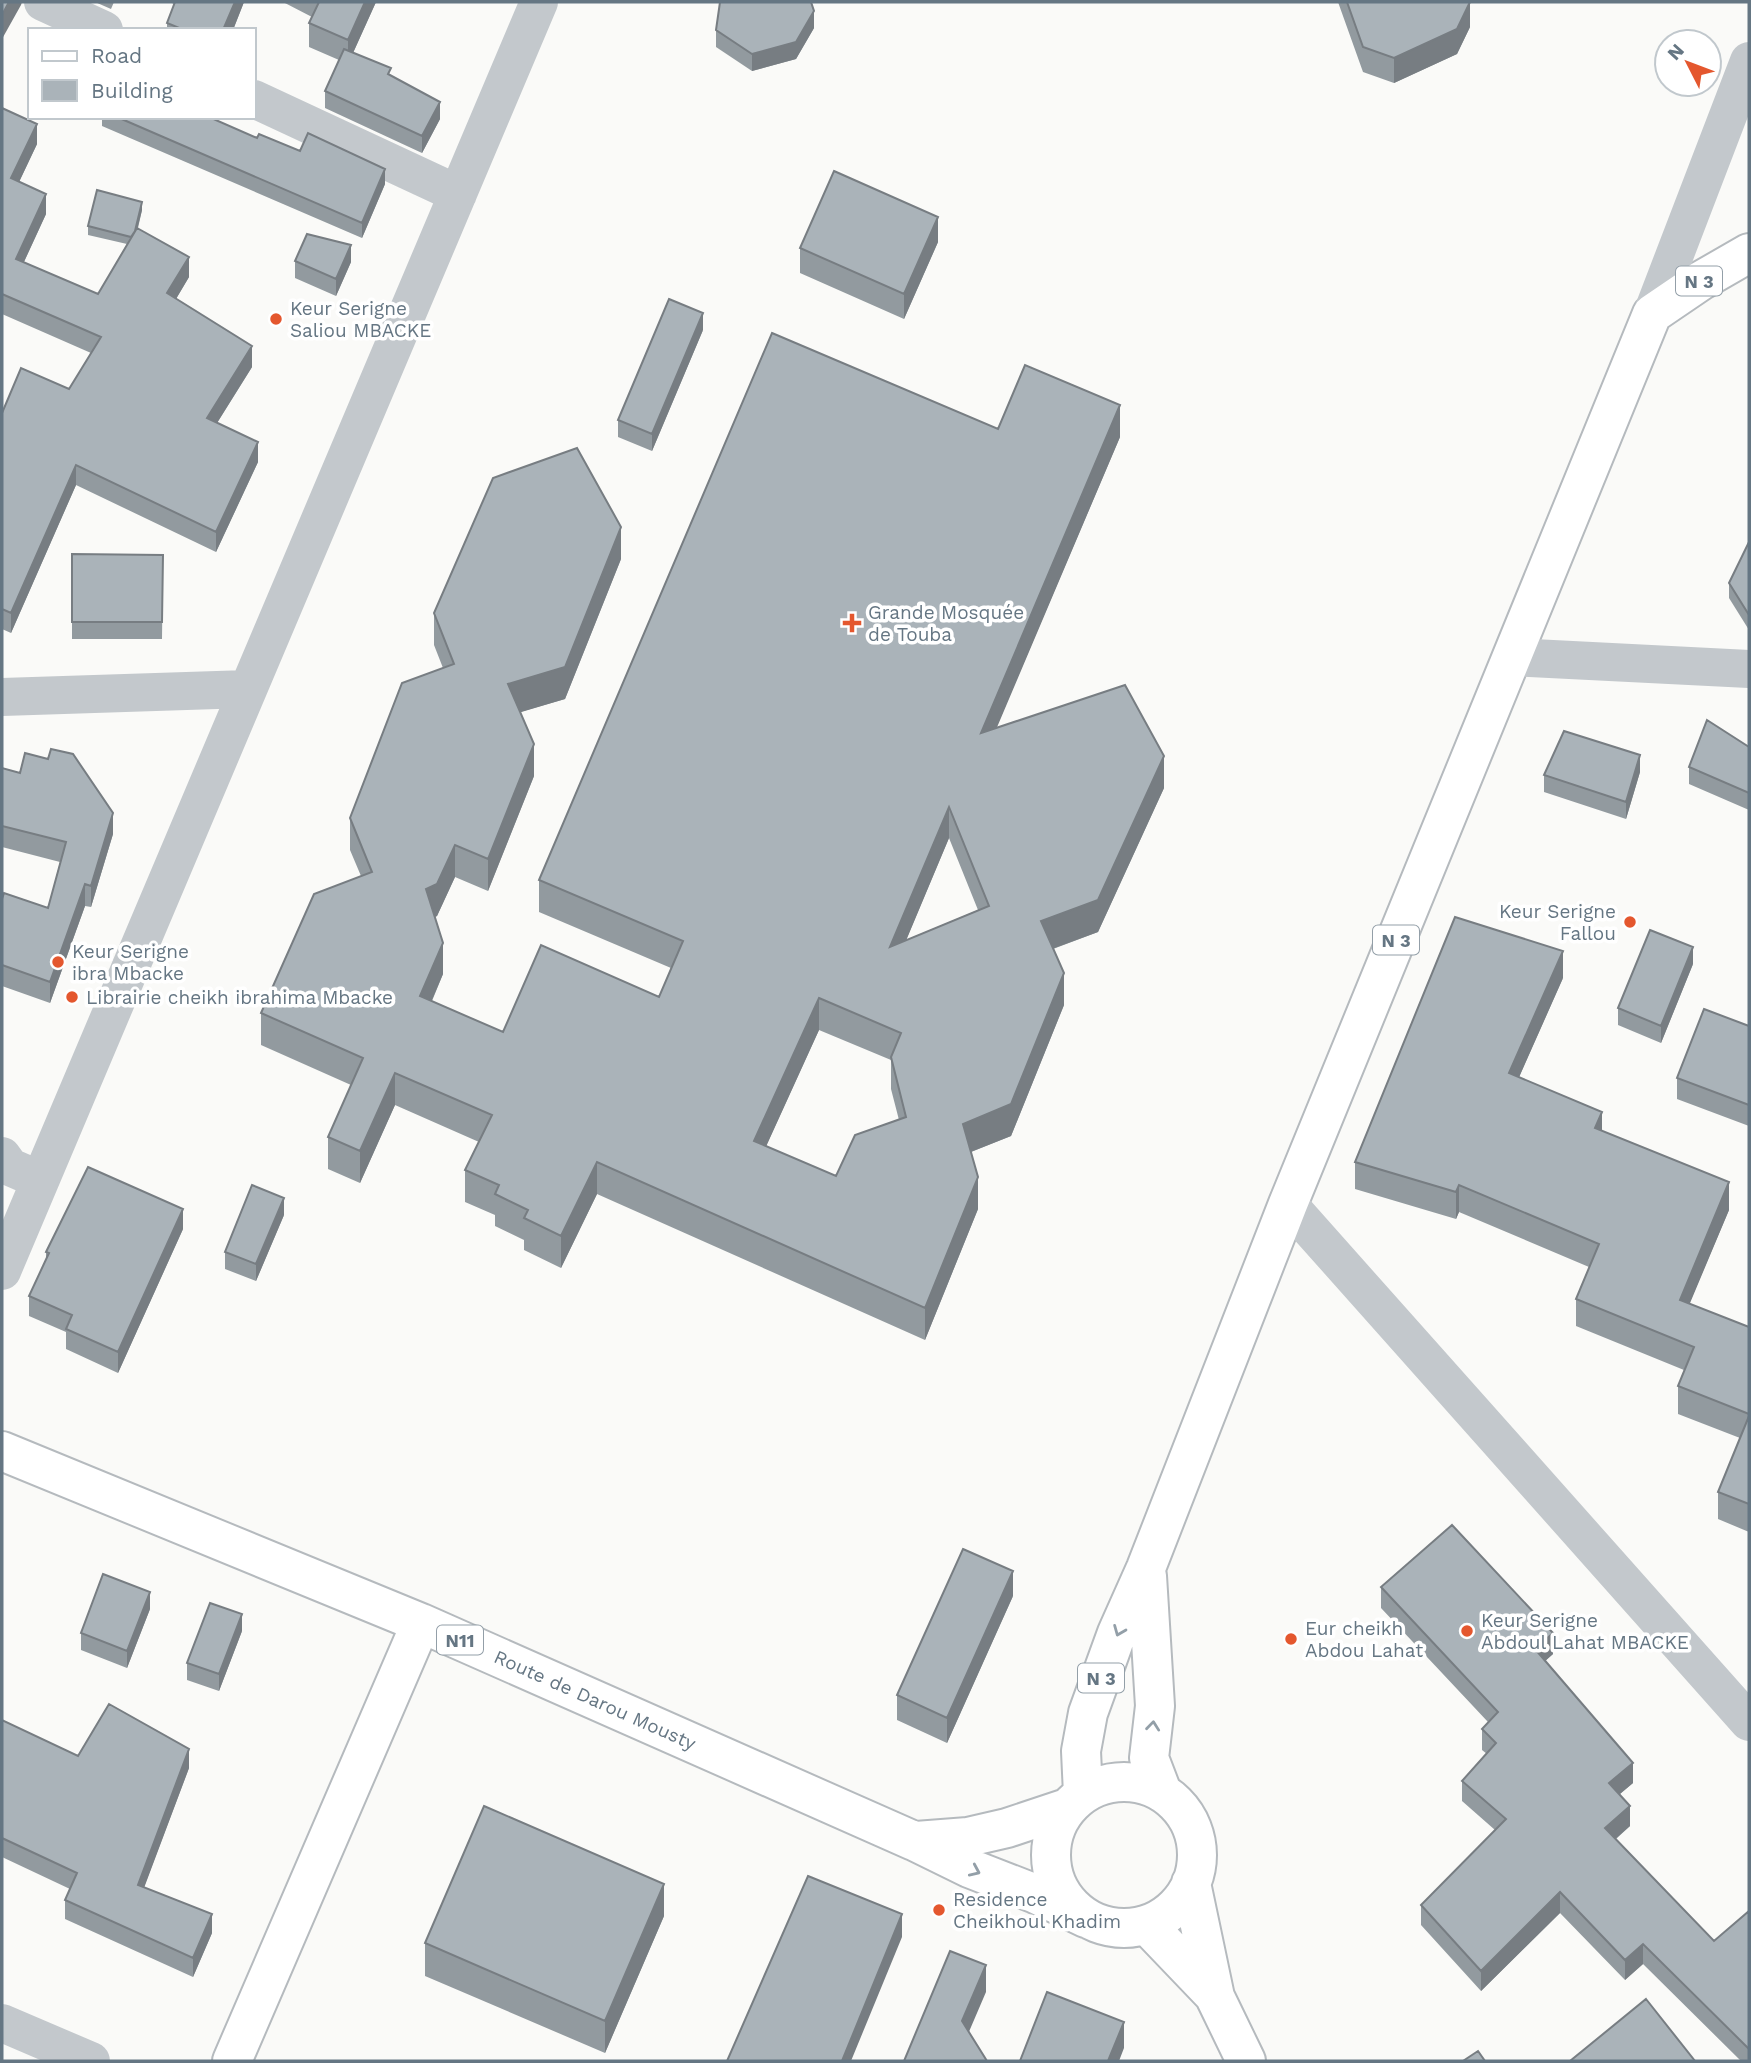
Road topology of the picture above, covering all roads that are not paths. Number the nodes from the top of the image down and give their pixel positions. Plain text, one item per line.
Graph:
1 (43, 2) edge
2 (539, 2) edge
3 (100, 28) edge
4 (1749, 61) edge
5 (256, 100) edge
6 (458, 194) junction
7 (1749, 253) edge
8 (1652, 314) junction
9 (1512, 657) junction
10 (1749, 669) edge
11 (248, 689) junction
12 (2, 697) edge
13 (2, 1156) edge
14 (40, 1180) junction
15 (1288, 1205) junction
16 (2, 1271) edge
17 (2, 1451) edge
18 (1146, 1568) junction
19 (421, 1623) junction
20 (1749, 1721) edge
21 (1163, 1792) junction
22 (1075, 1801) junction
23 (914, 1841) junction
24 (1191, 1883) junction
25 (1086, 1918) junction
26 (1147, 1925) junction
27 (1215, 1997) junction
28 (2, 2023) edge
29 (91, 2061) edge
30 (232, 2061) edge
31 (1245, 2061) edge

1 - 3 street
2 - 6 street
4 - 8 street
5 - 6 street
6 - 11 street
7 - 8 main road, N 3
8 - 9 main road, N 3
9 - 10 street
9 - 15 main road, N 3
11 - 12 street
11 - 14 street
13 - 14 street
14 - 16 street
15 - 18 main road, N 3
15 - 20 street
17 - 19 main road, Route de Darou Mousty / N11
21 -> 18 main road, N 3
18 -> 22 main road, N 3
19 - 23 main road, Route de Darou Mousty / N11
19 - 30 main road
21 - 22 main road
21 - 24 main road
22 - 23 main road
22 - 25 main road
23 -> 25 main road, Route de Darou Mousty
24 - 26 main road
24 - 27 main road
25 - 26 main road
26 - 27 main road
27 - 31 main road
28 - 29 street

